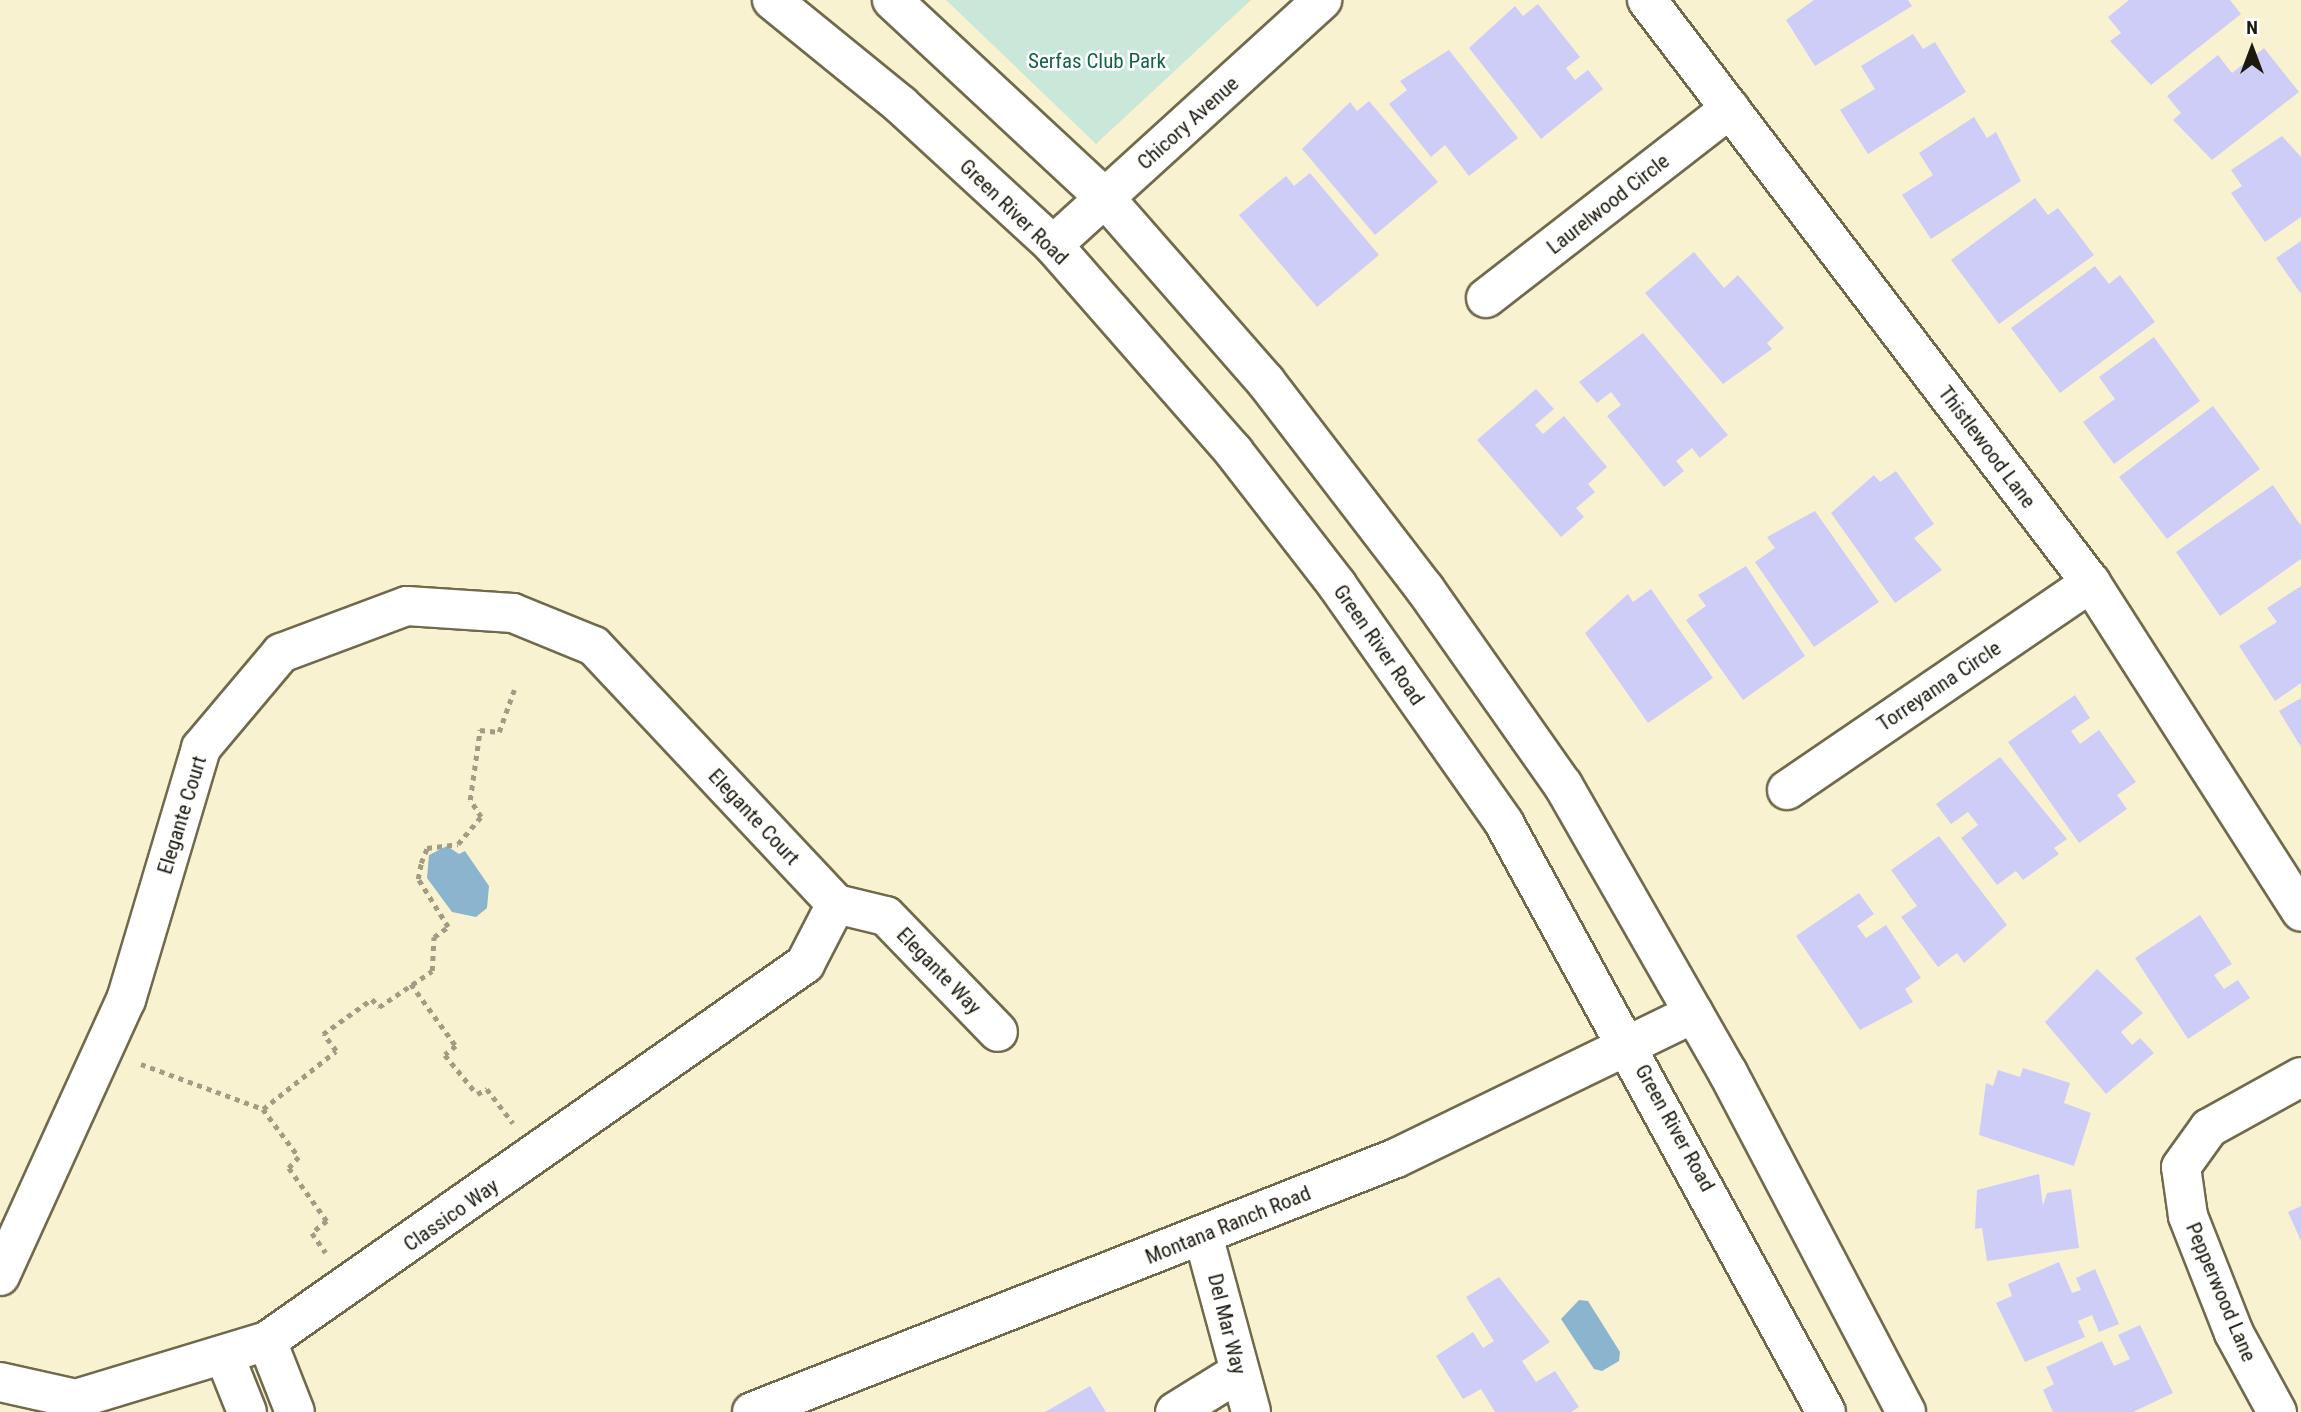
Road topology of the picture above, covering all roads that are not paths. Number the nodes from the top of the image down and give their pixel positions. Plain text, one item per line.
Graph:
1 (772, 0) edge
2 (892, 0) edge
3 (1322, 0) edge
4 (1647, 0) edge
5 (1730, 109) junction
6 (1105, 198) junction
7 (1053, 245) junction
8 (1486, 298) dead end
9 (2091, 583) junction
10 (1787, 790) dead end
11 (836, 904) junction
12 (2301, 912) edge
13 (1694, 1013) junction
14 (998, 1032) dead end
15 (1629, 1045) junction
16 (2301, 1077) edge
17 (1203, 1235) junction
18 (0, 1276) edge
19 (267, 1341) junction
20 (225, 1357) junction
21 (1238, 1373) junction
22 (0, 1382) edge
23 (247, 1412) edge
24 (295, 1412) edge
25 (752, 1412) edge
26 (1175, 1412) edge
27 (1251, 1412) edge
28 (1826, 1412) edge
29 (1906, 1412) edge
30 (2277, 1412) edge

1 - 7 street, Green River Road
2 - 6 street
3 - 6 street, Chicory Avenue
4 - 5 street, Thistlewood Lane
5 - 8 street, Laurelwood Circle
5 - 9 street, Thistlewood Lane
6 - 7 street, Chicory Avenue
6 - 13 street
7 - 15 street, Green River Road
9 - 10 street, Torreyanna Circle
9 - 12 street, Thistlewood Lane
11 - 14 street, Elegante Way
11 - 18 street, Elegante Court
11 - 19 street, Classico Way
13 - 15 street, Montana Ranch Road
13 - 29 street
15 - 17 street, Montana Ranch Road
15 - 28 street, Green River Road
16 - 30 street, Pepperwood Lane
17 - 21 street, Del Mar Way
17 - 25 street, Montana Ranch Road
19 - 20 street, Classico Way
19 - 24 street
20 - 22 street, Classico Way
20 - 23 street
21 - 26 street
21 - 27 street, Del Mar Way

